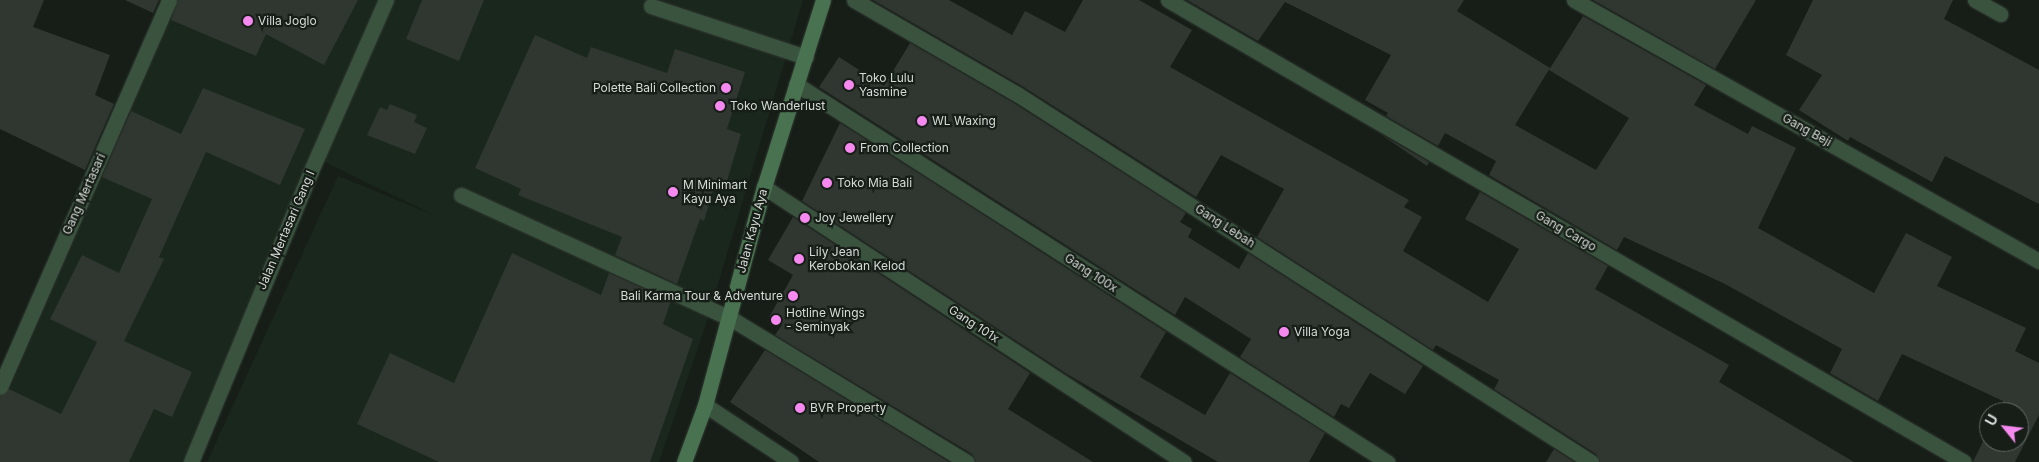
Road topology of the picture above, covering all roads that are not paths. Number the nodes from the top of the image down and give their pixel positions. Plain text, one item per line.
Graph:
1 (169, 0) edge
2 (386, 0) edge
3 (823, 0) edge
4 (854, 0) edge
5 (1168, 0) edge
6 (1574, 0) edge
7 (1976, 0) edge
8 (651, 6) dead end
9 (2000, 14) dead end
10 (806, 57) junction
11 (796, 84) junction
12 (764, 187) junction
13 (461, 194) dead end
14 (2039, 260) edge
15 (730, 318) junction
16 (0, 387) edge
17 (705, 405) junction
18 (191, 462) edge
19 (684, 462) edge
20 (792, 462) edge
21 (967, 462) edge
22 (1184, 462) edge
23 (1387, 462) edge
24 (1591, 462) edge
25 (1964, 462) edge

1 - 16 street, Gang Mertasari
2 - 18 street, Jalan Mertasari Gang I
3 - 10 main road, Jalan Kayu Aya
4 - 24 street, Gang Lebah
5 - 25 street, Gang Cargo
6 - 14 street, Gang Beji
7 - 9 street
8 - 10 street
10 - 11 main road, Jalan Kayu Aya
11 - 12 main road, Jalan Kayu Aya
11 - 23 street, Gang 100x
12 - 15 main road, Jalan Kayu Aya
12 - 22 street, Gang 101x
13 - 15 street
15 - 17 main road, Jalan Kayu Aya
15 - 21 street
17 - 19 main road, Jalan Kayu Aya
17 - 20 street

